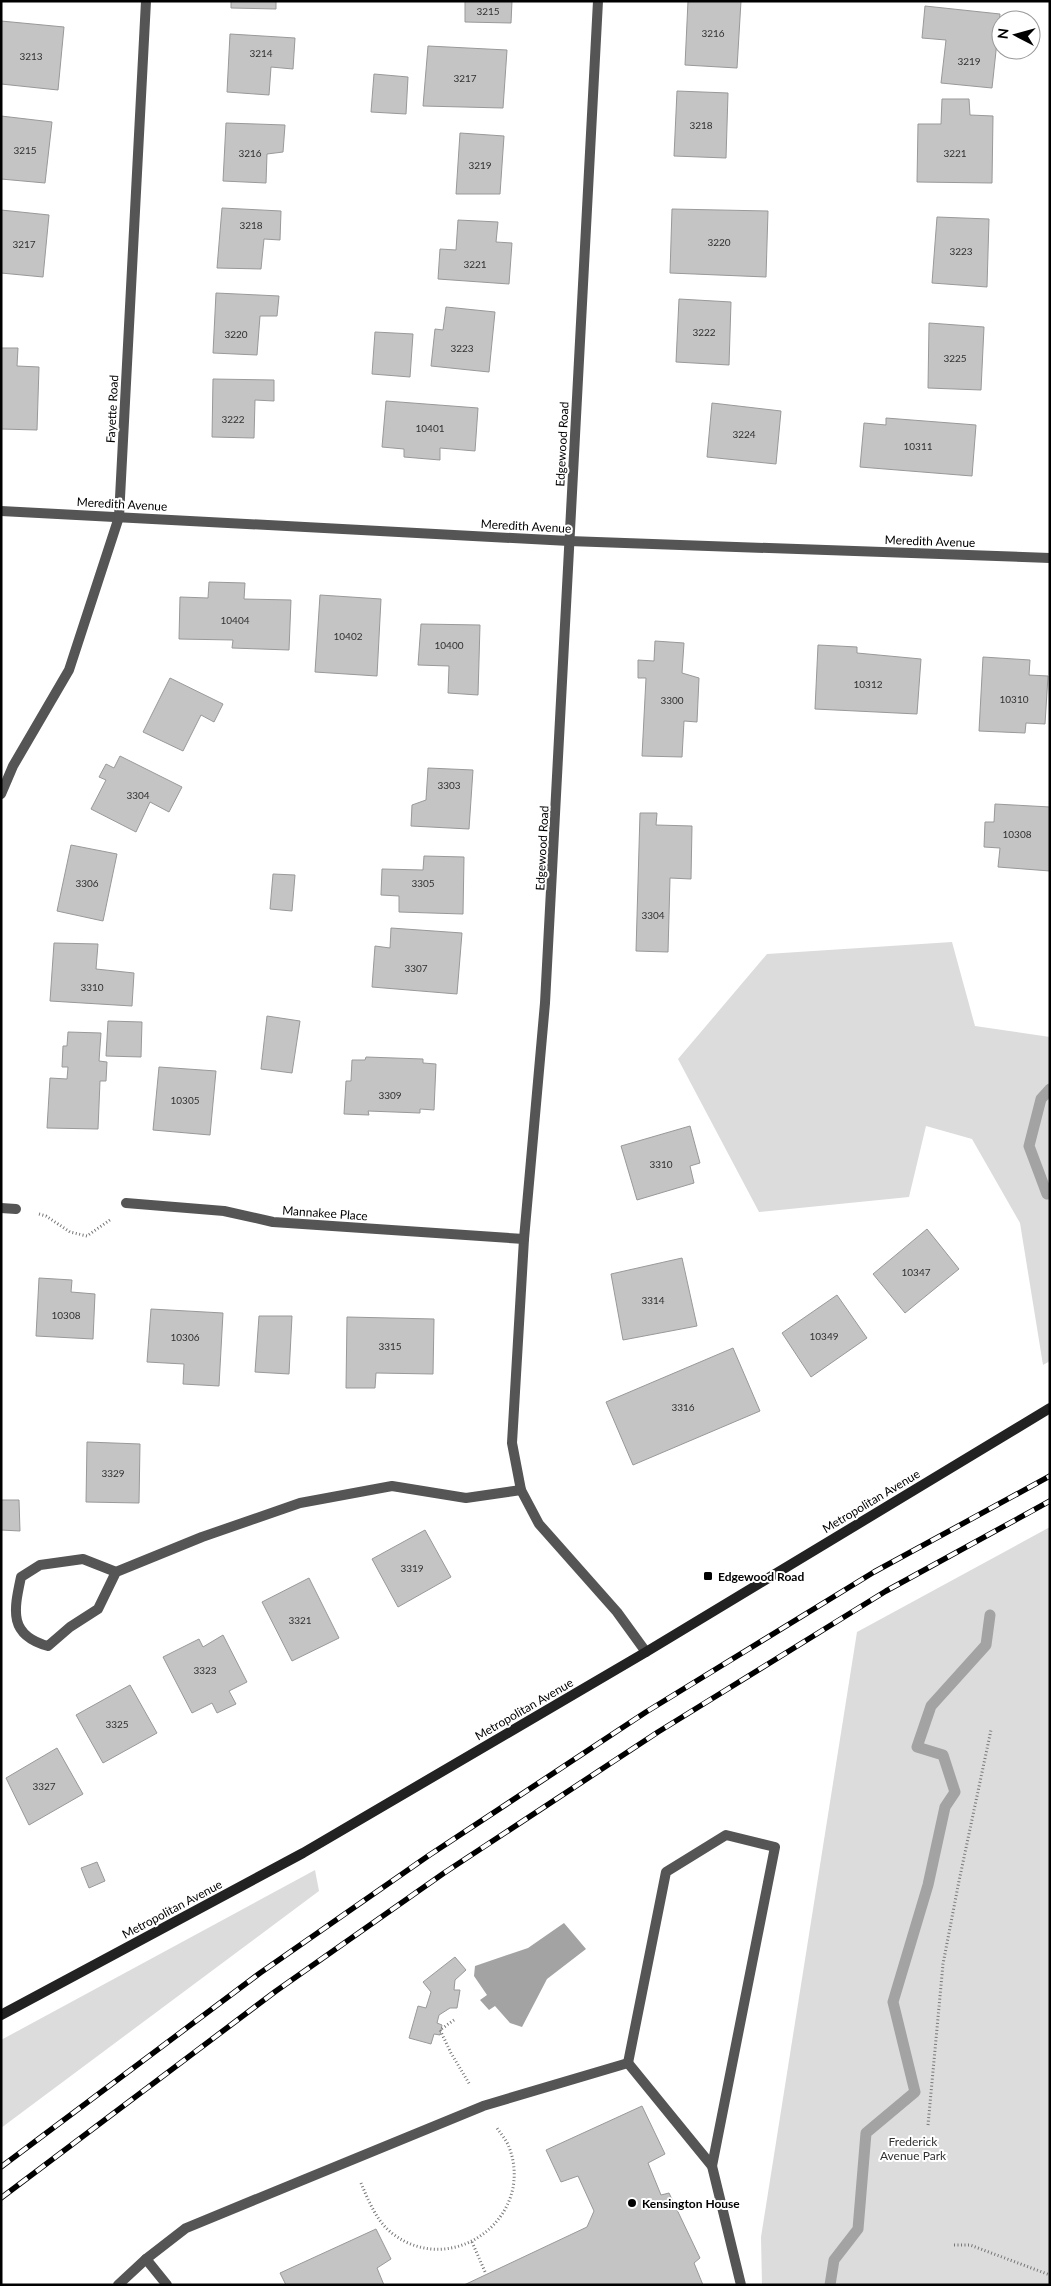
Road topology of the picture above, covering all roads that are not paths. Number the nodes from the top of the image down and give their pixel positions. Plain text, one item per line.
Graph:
1 (146, 1) edge
2 (598, 1) edge
3 (1, 510) edge
4 (119, 517) junction
5 (569, 541) junction
6 (1050, 558) edge
7 (1, 794) edge
8 (126, 1203) road end
9 (1, 1208) edge
10 (16, 1209) road end
11 (524, 1240) junction
12 (1050, 1408) edge
13 (521, 1490) junction
14 (116, 1572) junction
15 (646, 1652) junction
16 (1, 2016) edge
17 (628, 2063) junction
18 (712, 2166) junction
19 (146, 2259) junction
20 (118, 2285) edge
21 (168, 2285) edge
22 (741, 2285) edge

1 - 4 street, Fayette Road
2 - 5 street, Edgewood Road
3 - 4 street, Meredith Avenue
4 - 5 street, Meredith Avenue
4 - 7 street, Fayette Road
5 - 6 street, Meredith Avenue
5 - 11 street, Edgewood Road
8 - 11 street, Mannakee Place
9 - 10 street
11 - 13 street, Edgewood Road
12 - 15 main road, Metropolitan Avenue
13 - 14 street
13 - 15 street, Edgewood Road
14 - 14 street
15 - 16 main road, Metropolitan Avenue
17 - 18 street
17 - 18 street
17 - 19 street
18 - 22 street
19 - 20 street
19 - 21 street

